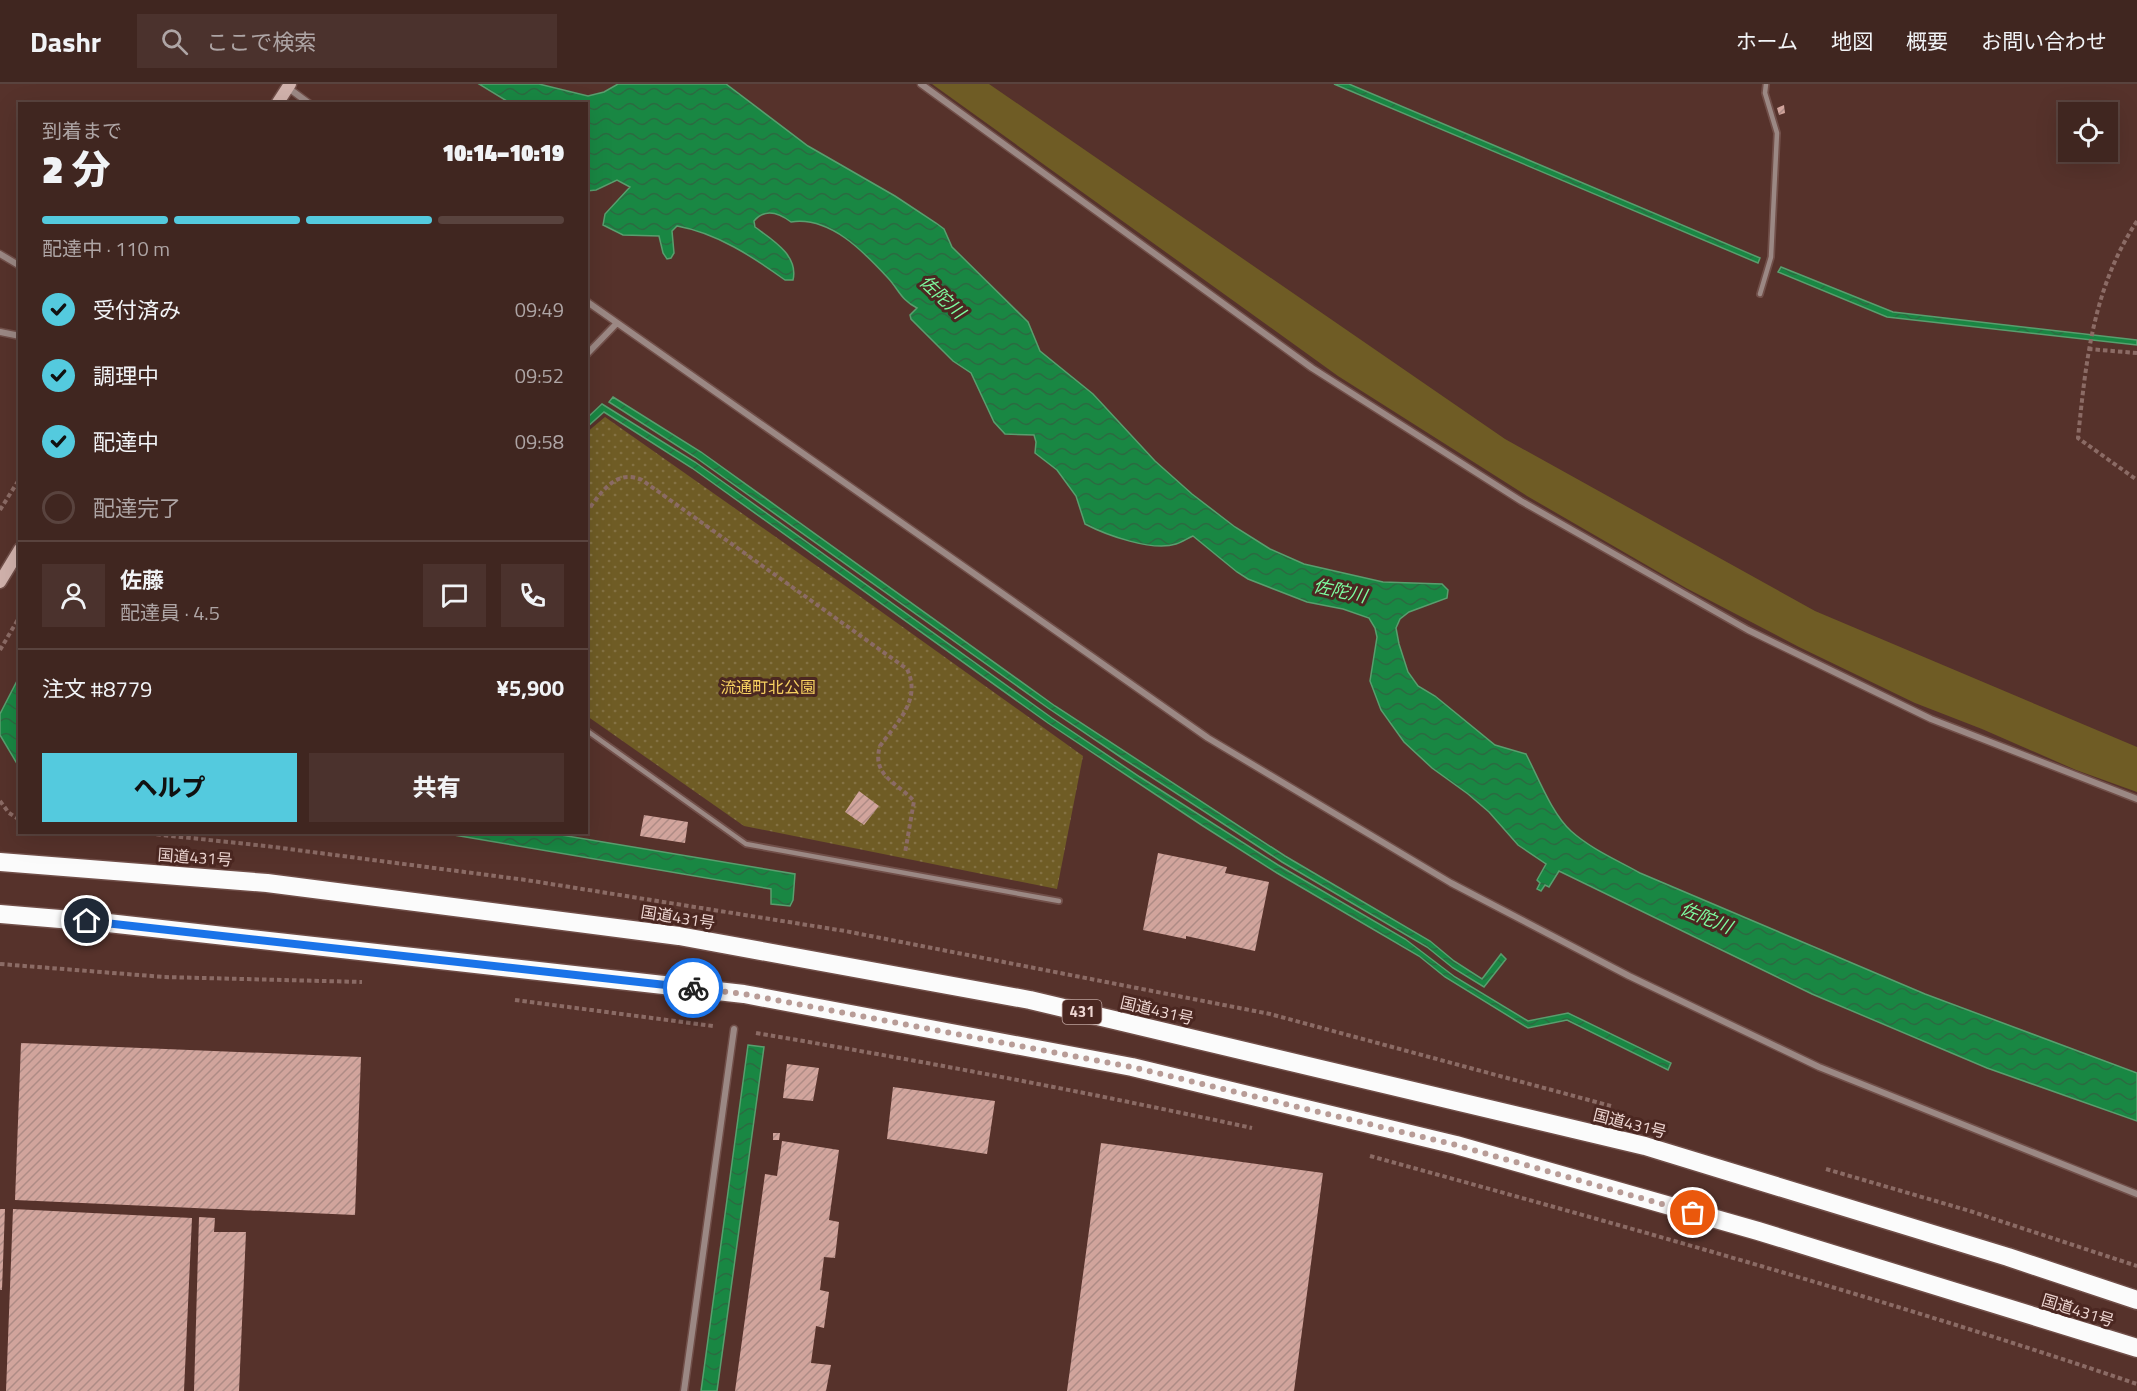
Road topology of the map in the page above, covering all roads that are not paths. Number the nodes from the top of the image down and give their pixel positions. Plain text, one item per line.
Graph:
1 (921, 84) edge
2 (1767, 84) edge
3 (289, 86) edge
4 (278, 102) edge
5 (308, 102) edge
6 (0, 254) edge
7 (18, 265) edge
8 (1760, 294) dead end
9 (588, 303) edge
10 (617, 323) junction
11 (0, 332) edge
12 (18, 336) edge
13 (588, 353) edge
14 (18, 552) edge
15 (0, 582) edge
16 (588, 731) edge
17 (2137, 799) edge
18 (0, 862) edge
19 (1059, 901) dead end
20 (0, 914) edge
21 (734, 1029) road end
22 (2137, 1194) edge
23 (2137, 1300) edge
24 (2137, 1348) edge
25 (684, 1391) edge

1 - 17 street
2 - 8 lane
3 - 4 street
3 - 5 street
6 - 7 street
9 - 10 street
10 - 13 street
10 - 22 street
11 - 12 street
14 - 15 street
16 - 19 lane
18 - 23 highway, 国道431号 / 431
20 - 24 highway, 国道431号
21 - 25 street

